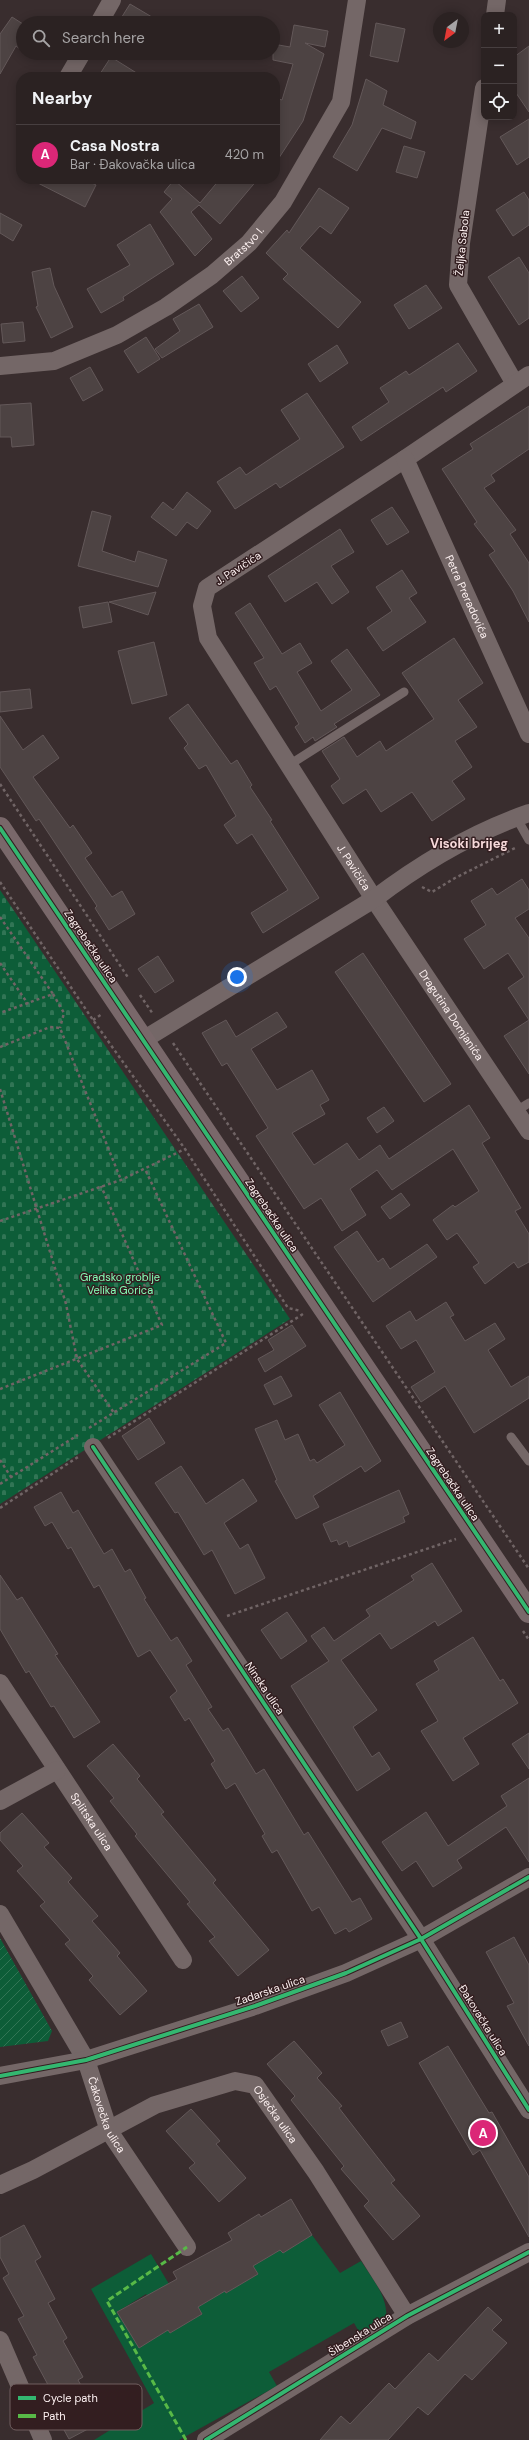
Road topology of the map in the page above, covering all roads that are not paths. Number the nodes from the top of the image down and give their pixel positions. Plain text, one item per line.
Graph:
1 (112, 0) edge
2 (357, 0) edge
3 (497, 0) edge
4 (495, 12) edge
5 (103, 16) edge
6 (78, 60) edge
7 (71, 72) edge
8 (481, 108) edge
9 (0, 366) edge
10 (522, 380) edge
11 (406, 459) junction
12 (404, 692) dead end
13 (529, 734) edge
14 (289, 765) junction
15 (523, 815) edge
16 (0, 828) edge
17 (526, 842) edge
18 (374, 899) junction
19 (143, 1040) junction
20 (523, 1107) edge
21 (529, 1131) edge
22 (512, 1437) dead end
23 (93, 1447) road end
24 (529, 1461) edge
25 (525, 1619) edge
26 (0, 1683) edge
27 (57, 1770) junction
28 (0, 1801) edge
29 (529, 1876) edge
30 (0, 1914) edge
31 (421, 1939) junction
32 (183, 1960) dead end
33 (86, 2060) junction
34 (0, 2076) edge
35 (529, 2110) edge
36 (109, 2131) junction
37 (0, 2185) edge
38 (187, 2247) dead end
39 (529, 2252) edge
40 (407, 2316) junction
41 (0, 2340) edge
42 (19, 2384) edge
43 (39, 2430) edge
44 (43, 2440) edge
45 (206, 2440) edge

1 - 5 street
2 - 9 street, Bratstvo I.
3 - 4 street
6 - 7 street
8 - 10 street, Željka Sabola
10 - 11 street, J. Pavičića
11 - 13 street, Petra Preradovića
11 - 14 street, J. Pavičića
12 - 14 lane
14 - 18 street, J. Pavičića
15 - 17 lane
15 - 18 street
16 - 19 main road, Zagrebačka ulica
18 - 19 street
18 - 20 street, Dragutina Domjanića
19 - 25 main road, Zagrebačka ulica
20 - 21 street, Dragutina Domjanića
22 - 24 lane
23 - 31 street, Ninska ulica
26 - 27 street, Splitska ulica
27 - 28 street
27 - 32 street, Splitska ulica
29 - 31 street, Zadarska ulica
30 - 33 street, Čakovečka ulica
31 - 33 street, Zadarska ulica
31 - 35 street, Đakovačka ulica
33 - 34 street, Zadarska ulica
33 - 36 street, Čakovečka ulica
36 - 37 street, Osječka ulica
36 - 38 street, Čakovečka ulica
36 - 40 street, Osječka ulica
39 - 40 street, Šibenska ulica
40 - 45 street, Šibenska ulica
41 - 42 street
43 - 44 street

